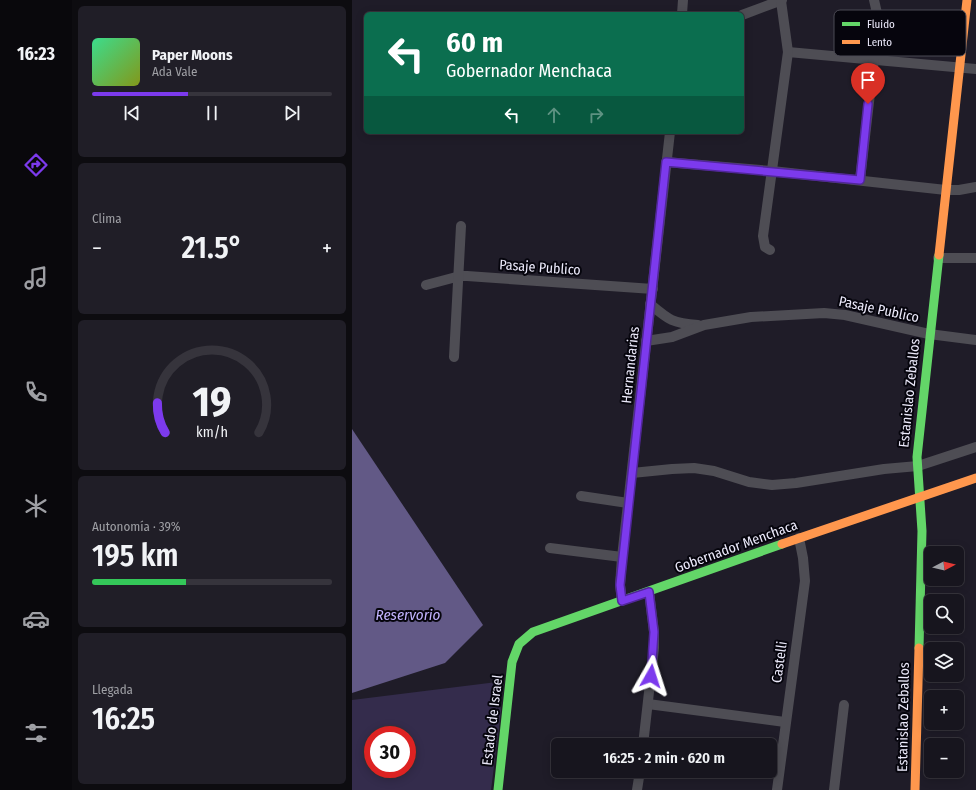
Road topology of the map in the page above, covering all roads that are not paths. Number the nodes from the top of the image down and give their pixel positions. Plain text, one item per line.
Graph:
1 (683, 0) edge
2 (782, 0) edge
3 (874, 0) edge
4 (967, 0) edge
5 (876, 10) edge
6 (966, 10) edge
7 (682, 12) edge
8 (744, 13) edge
9 (788, 52) junction
10 (834, 56) edge
11 (837, 56) edge
12 (874, 56) edge
13 (961, 56) edge
14 (874, 59) junction
15 (960, 67) junction
16 (976, 69) edge
17 (670, 134) edge
18 (666, 162) junction
19 (772, 171) junction
20 (860, 180) junction
21 (976, 188) edge
22 (946, 190) junction
23 (461, 226) dead end
24 (770, 250) dead end
25 (938, 258) junction
26 (976, 258) edge
27 (458, 276) junction
28 (426, 285) dead end
29 (653, 289) junction
30 (650, 304) junction
31 (704, 325) junction
32 (929, 334) junction
33 (976, 340) edge
34 (646, 342) junction
35 (454, 357) dead end
36 (976, 448) edge
37 (918, 466) junction
38 (632, 473) junction
39 (976, 478) edge
40 (581, 496) dead end
41 (920, 498) junction
42 (628, 503) junction
43 (799, 538) junction
44 (550, 548) dead end
45 (622, 557) junction
46 (649, 592) junction
47 (622, 601) junction
48 (515, 654) joint
49 (648, 704) junction
50 (844, 705) dead end
51 (785, 722) junction
52 (644, 738) edge
53 (639, 778) edge
54 (498, 790) edge
55 (637, 790) edge
56 (777, 790) edge
57 (834, 790) edge
58 (914, 790) edge

1 - 7 street
2 - 8 street
2 - 9 street
3 - 5 street
4 - 6 street, Estanislao Zeballos
9 - 10 street
9 - 19 street
11 - 14 street
12 - 14 street
13 - 15 street, Estanislao Zeballos
14 - 15 street
14 - 20 street
15 - 16 street
15 - 22 street, Estanislao Zeballos
17 - 18 street, Hernandarias
18 - 19 street
18 - 29 street, Hernandarias
19 - 20 street
19 - 24 street
20 - 22 street
21 - 22 street
22 - 25 street, Estanislao Zeballos
23 - 27 street
25 - 26 street
25 - 32 street, Estanislao Zeballos
27 - 28 street, Pasaje Publico
27 - 29 street, Pasaje Publico
27 - 35 street
29 - 30 street, Hernandarias
30 - 31 street, Pasaje Publico
30 - 34 street, Hernandarias
31 - 32 street, Pasaje Publico
31 - 34 street, Pasaje Publico
32 - 33 street, Pasaje Publico
32 - 37 street, Estanislao Zeballos
34 - 38 street, Hernandarias
36 - 37 street
37 - 38 street
37 - 41 street, Estanislao Zeballos
38 - 42 street, Hernandarias
39 - 41 street, Gobernador Menchaca
40 - 42 street
41 - 43 street, Gobernador Menchaca
41 - 58 street, Estanislao Zeballos
42 - 45 street, Hernandarias
43 - 46 street, Gobernador Menchaca
43 - 51 street, Castelli
44 - 45 street
45 - 47 street, Hernandarias
46 - 47 street, Gobernador Menchaca
46 - 49 street
47 - 48 street, Gobernador Menchaca
48 - 54 street, Estado de Israel
49 - 51 street
49 - 52 street
50 - 57 street
51 - 56 street, Castelli
53 - 55 street

